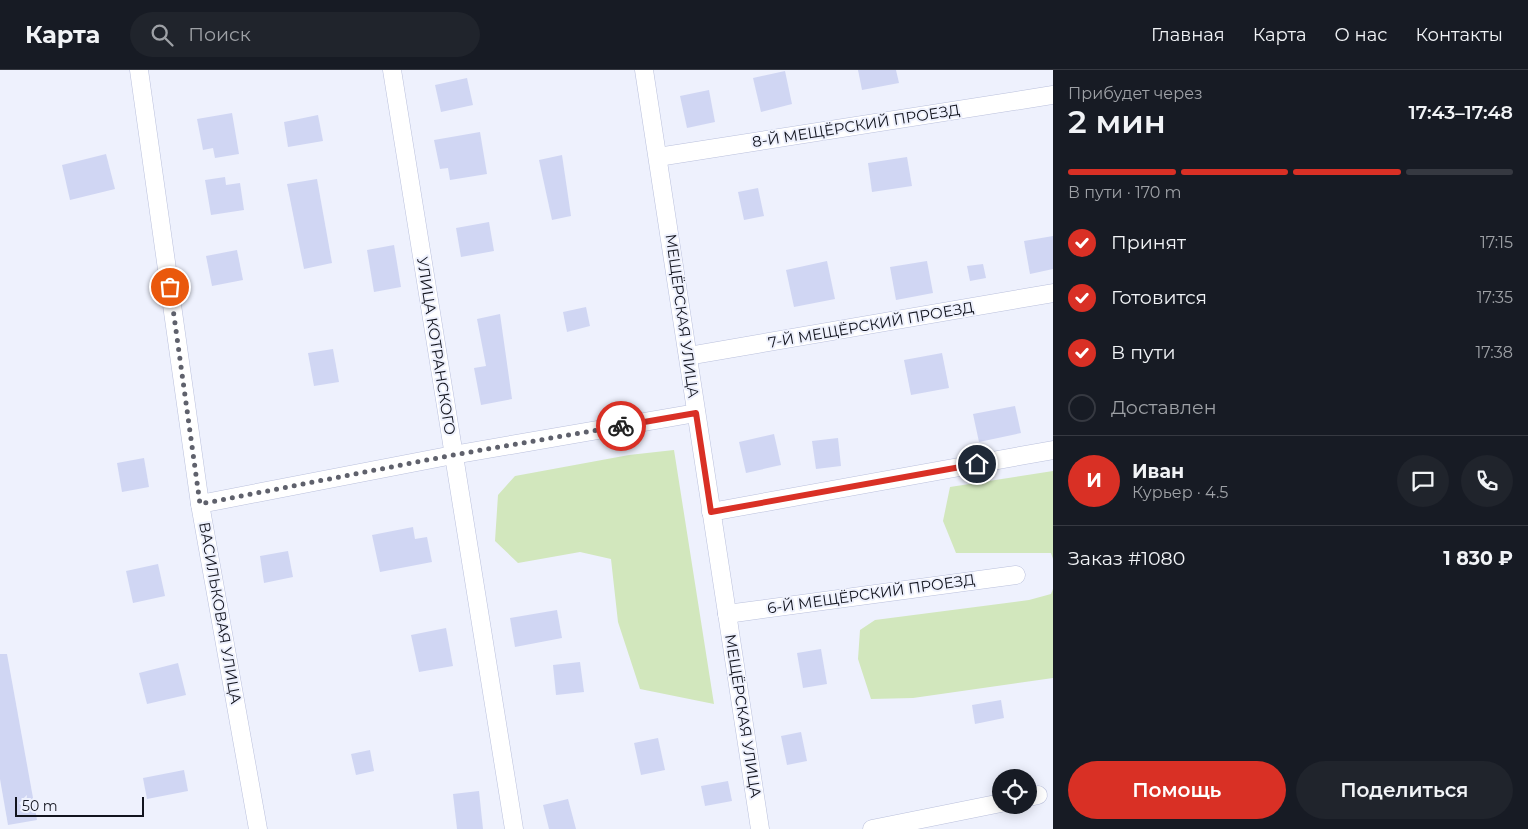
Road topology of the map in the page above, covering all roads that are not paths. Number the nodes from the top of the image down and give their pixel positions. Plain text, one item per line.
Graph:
1 (139, 70) edge
2 (392, 70) edge
3 (644, 70) edge
4 (1053, 95) edge
5 (658, 158) junction
6 (1053, 293) edge
7 (688, 356) junction
8 (696, 413) junction
9 (1053, 450) edge
10 (453, 455) junction
11 (200, 504) junction
12 (711, 512) junction
13 (1016, 575) dead end
14 (727, 614) junction
15 (992, 804) edge
16 (258, 829) edge
17 (514, 829) edge
18 (760, 829) edge
19 (872, 829) edge

1 - 11 street, ВАСИЛЬКОВАЯ УЛИЦА
2 - 10 street, УЛИЦА КОТРАНСКОГО
3 - 5 street, МЕЩЁРСКАЯ УЛИЦА
4 - 5 street, 8-Й МЕЩЁРСКИЙ ПРОЕЗД
5 - 7 street, МЕЩЁРСКАЯ УЛИЦА
6 - 7 street, 7-Й МЕЩЁРСКИЙ ПРОЕЗД
7 - 8 street, МЕЩЁРСКАЯ УЛИЦА
8 - 10 street
8 - 12 street, МЕЩЁРСКАЯ УЛИЦА
9 - 12 street
10 - 11 street
10 - 17 street, УЛИЦА КОТРАНСКОГО
11 - 16 street, ВАСИЛЬКОВАЯ УЛИЦА
12 - 14 street, МЕЩЁРСКАЯ УЛИЦА
13 - 14 street, 6-Й МЕЩЁРСКИЙ ПРОЕЗД
14 - 18 street, МЕЩЁРСКАЯ УЛИЦА
15 - 19 street

